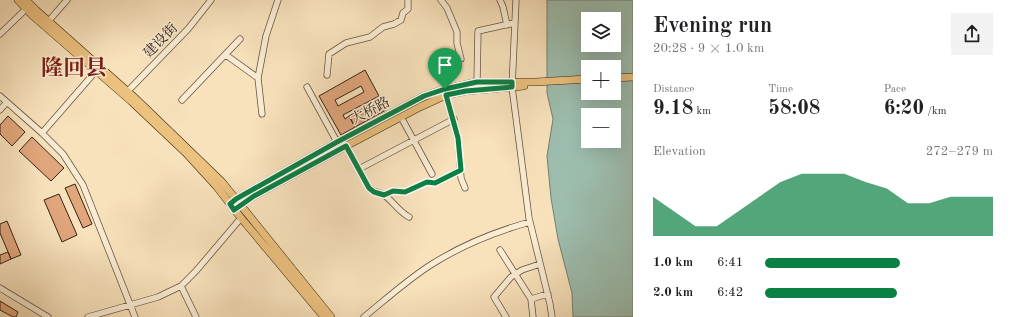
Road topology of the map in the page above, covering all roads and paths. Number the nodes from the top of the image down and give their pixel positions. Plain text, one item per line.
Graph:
1 (18, 0) edge
2 (26, 0) edge
3 (67, 0) edge
4 (211, 0) edge
5 (278, 0) edge
6 (408, 0) edge
7 (441, 0) edge
8 (500, 0) edge
9 (516, 0) edge
10 (26, 9) junction
11 (514, 23) junction
12 (46, 24) junction
13 (507, 25) junction
14 (0, 34) edge
15 (240, 39) dead end
16 (226, 55) junction
17 (461, 59) dead end
18 (96, 70) junction
19 (327, 75) dead end
20 (633, 77) edge
21 (258, 78) junction
22 (621, 78) edge
23 (581, 80) edge
24 (633, 81) edge
25 (477, 82) junction
26 (621, 82) edge
27 (581, 83) edge
28 (512, 84) junction
29 (535, 84) junction
30 (306, 86) dead end
31 (126, 93) junction
32 (446, 95) junction
33 (0, 96) edge
34 (182, 100) dead end
35 (7, 102) junction
36 (0, 110) edge
37 (262, 114) dead end
38 (401, 117) junction
39 (454, 119) junction
40 (42, 133) junction
41 (414, 140) junction
42 (337, 142) junction
43 (346, 146) junction
44 (359, 169) junction
45 (461, 170) junction
46 (432, 174) dead end
47 (465, 188) dead end
48 (384, 195) junction
49 (238, 202) junction
50 (232, 207) junction
51 (409, 217) dead end
52 (241, 218) junction
53 (530, 222) junction
54 (500, 250) dead end
55 (540, 264) junction
56 (516, 274) junction
57 (181, 286) junction
58 (0, 288) edge
59 (548, 294) junction
60 (532, 298) junction
61 (130, 305) junction
62 (103, 315) edge
63 (48, 317) edge
64 (88, 317) edge
65 (135, 317) edge
66 (196, 317) edge
67 (324, 317) edge
68 (331, 317) edge
69 (364, 317) edge
70 (506, 317) edge
71 (533, 317) edge
72 (552, 317) edge

1 - 10 main road
2 - 12 main road
3 - 12 street
4 - 31 street, 建设街
5 - 21 street
6 - 19 street
7 - 17 street
8 - 13 street
9 - 11 street
10 - 12 main road
10 - 14 street
11 - 13 street
11 - 28 street
12 - 18 main road
12 - 31 main road
13 - 25 street
15 - 16 street
16 - 21 street
16 - 34 street
18 - 31 main road
18 - 40 street
20 - 22 main road
21 - 37 street
23 - 29 main road
24 - 26 main road
25 - 28 main road, 大桥路
25 - 42 main road, 大桥路
27 - 29 main road
28 - 29 main road, 大桥路
28 - 32 main road
28 - 53 street
30 - 42 street
31 - 49 main road
31 - 50 main road
32 - 38 main road
32 - 39 street
33 - 35 street
35 - 36 street
35 - 40 street
38 - 41 street
38 - 43 main road
39 - 41 street
39 - 45 street
40 - 61 street
41 - 44 street
41 - 46 street
42 - 49 main road, 大桥路
43 - 44 street
43 - 49 main road
44 - 48 street
45 - 47 street
45 - 48 street
48 - 51 street
49 - 50 main road
49 - 68 main road
50 - 52 main road
52 - 57 street
52 - 67 main road
53 - 55 street
53 - 69 street
54 - 56 street
55 - 56 street
55 - 59 street
56 - 60 street
56 - 70 street
57 - 61 street
57 - 66 street
58 - 63 street
59 - 60 street
59 - 72 street
60 - 71 street
61 - 62 street
61 - 65 street
62 - 64 street

